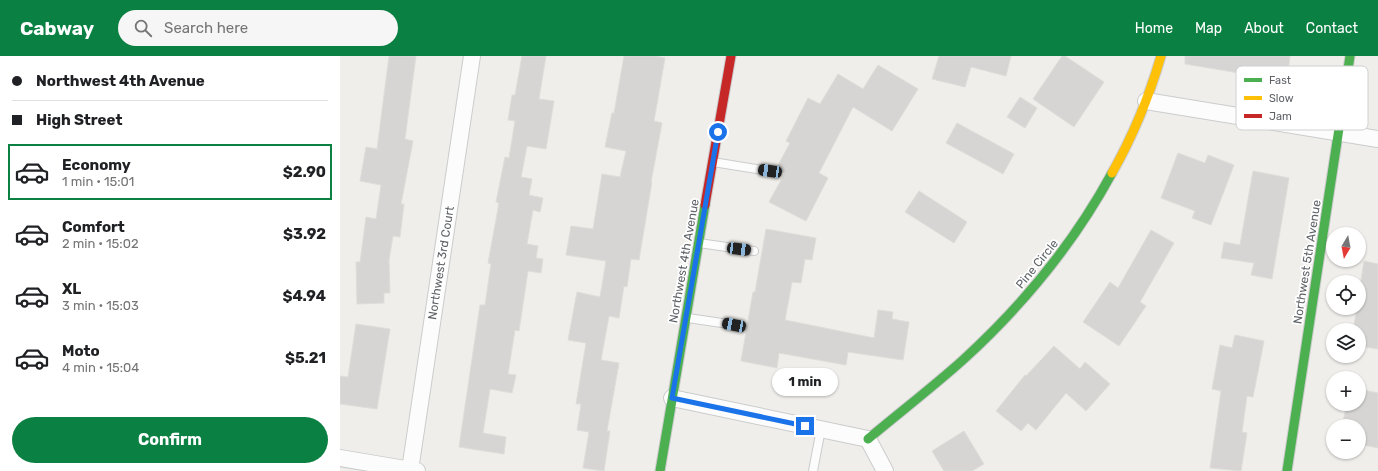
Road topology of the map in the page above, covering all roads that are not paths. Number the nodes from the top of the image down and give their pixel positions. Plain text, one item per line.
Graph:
1 (472, 56) edge
2 (731, 56) edge
3 (1161, 56) edge
4 (1350, 56) edge
5 (1348, 66) edge
6 (1146, 101) junction
7 (1236, 116) edge
8 (1326, 130) edge
9 (1338, 132) junction
10 (1378, 139) edge
11 (713, 162) junction
12 (770, 171) dead end
13 (699, 243) junction
14 (754, 251) dead end
15 (686, 317) junction
16 (742, 326) dead end
17 (672, 398) junction
18 (821, 429) junction
19 (868, 439) junction
20 (340, 458) edge
21 (414, 470) edge
22 (660, 471) edge
23 (813, 471) edge
24 (885, 471) edge
25 (1287, 471) edge

1 - 21 street, Northwest 3rd Court
2 - 11 street, Northwest 4th Avenue
3 - 6 street, Pine Circle
4 - 5 street, Northwest 5th Avenue
6 - 7 street
6 - 19 street, Pine Circle
8 - 9 street
9 - 10 street
9 - 25 street, Northwest 5th Avenue
11 - 12 lane
11 - 13 street, Northwest 4th Avenue
13 - 14 lane
13 - 15 street, Northwest 4th Avenue
15 - 16 lane
15 - 17 street, Northwest 4th Avenue
17 - 18 street
17 - 22 street, Northwest 4th Avenue
18 - 19 street
18 - 23 lane
19 - 24 street
20 - 21 street

